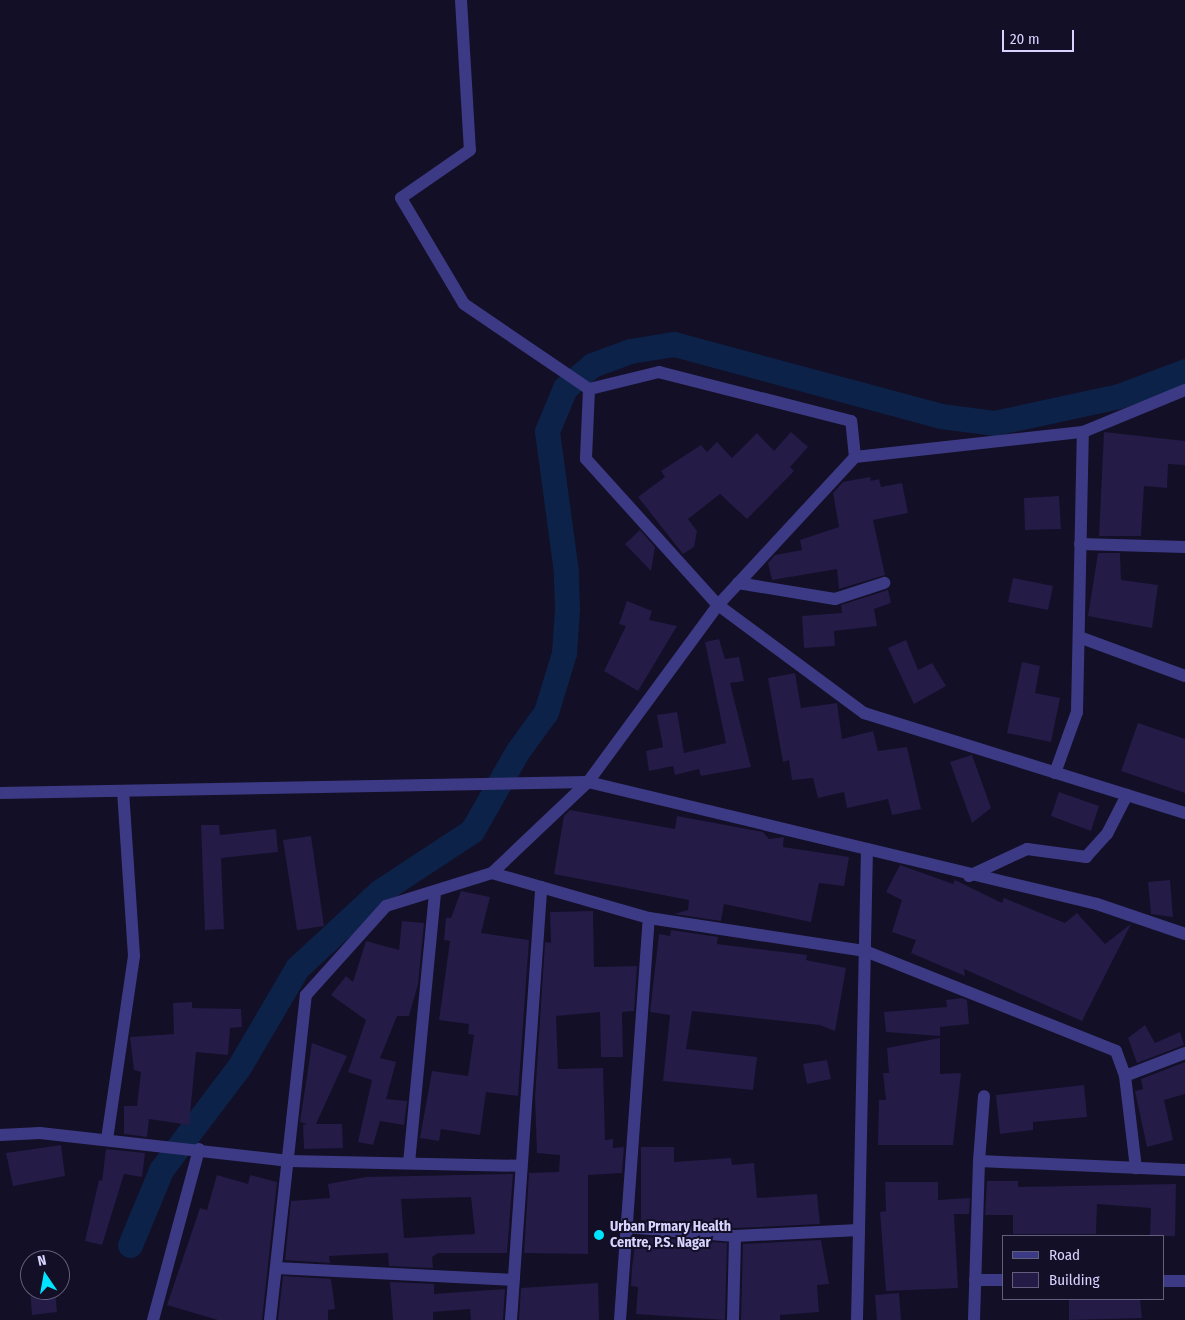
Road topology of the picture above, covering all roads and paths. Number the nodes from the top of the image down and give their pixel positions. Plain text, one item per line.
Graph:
1 (461, 0) edge
2 (588, 388) junction
3 (1185, 390) edge
4 (1083, 432) junction
5 (855, 457) junction
6 (1080, 544) junction
7 (1185, 547) edge
8 (738, 583) junction
9 (884, 583) dead end
10 (718, 605) junction
11 (1078, 637) junction
12 (1185, 676) edge
13 (1055, 773) junction
14 (588, 782) junction
15 (123, 791) junction
16 (0, 793) edge
17 (1127, 795) junction
18 (1185, 813) edge
19 (867, 849) junction
20 (492, 873) junction
21 (969, 876) junction
22 (541, 887) junction
23 (435, 891) junction
24 (649, 918) junction
25 (1185, 934) edge
26 (864, 951) junction
27 (1185, 1053) edge
28 (1125, 1076) junction
29 (984, 1096) dead end
30 (0, 1135) edge
31 (113, 1140) junction
32 (198, 1149) junction
33 (289, 1161) junction
34 (979, 1162) junction
35 (409, 1164) junction
36 (521, 1166) junction
37 (1136, 1168) junction
38 (1185, 1170) edge
39 (626, 1227) junction
40 (858, 1230) junction
41 (735, 1236) junction
42 (276, 1268) junction
43 (514, 1280) junction
44 (975, 1280) junction
45 (1002, 1280) edge
46 (1165, 1281) edge
47 (1185, 1281) edge
48 (153, 1320) edge
49 (270, 1320) edge
50 (511, 1320) edge
51 (620, 1320) edge
52 (733, 1320) edge
53 (857, 1320) edge
54 (974, 1320) edge

1 - 2 street
2 - 5 street
2 - 10 street
3 - 4 street
4 - 5 street
4 - 6 street
5 - 8 street
6 - 7 street
6 - 11 street
8 - 9 street
8 - 10 street
10 - 13 street
10 - 14 street
11 - 12 street
11 - 13 street
13 - 17 street
14 - 15 street
14 - 19 street
14 - 20 street
15 - 16 street
15 - 31 street
17 - 18 street
17 - 21 street
19 - 21 street
19 - 26 street
20 - 22 street
20 - 23 street
21 - 25 street
22 - 24 street
22 - 36 street
23 - 33 street
23 - 35 street
24 - 26 street
24 - 39 street
26 - 28 street
26 - 40 street
27 - 28 street
28 - 37 street
29 - 34 street
30 - 31 street
31 - 32 street
32 - 33 street
32 - 48 street
33 - 35 street
33 - 42 street
34 - 37 street
34 - 44 street
35 - 36 street
36 - 43 street
37 - 38 street
39 - 41 street
39 - 51 street
40 - 41 street
40 - 53 street
41 - 52 street
42 - 43 street
42 - 49 street
43 - 50 street
44 - 45 street
44 - 54 street
46 - 47 street

